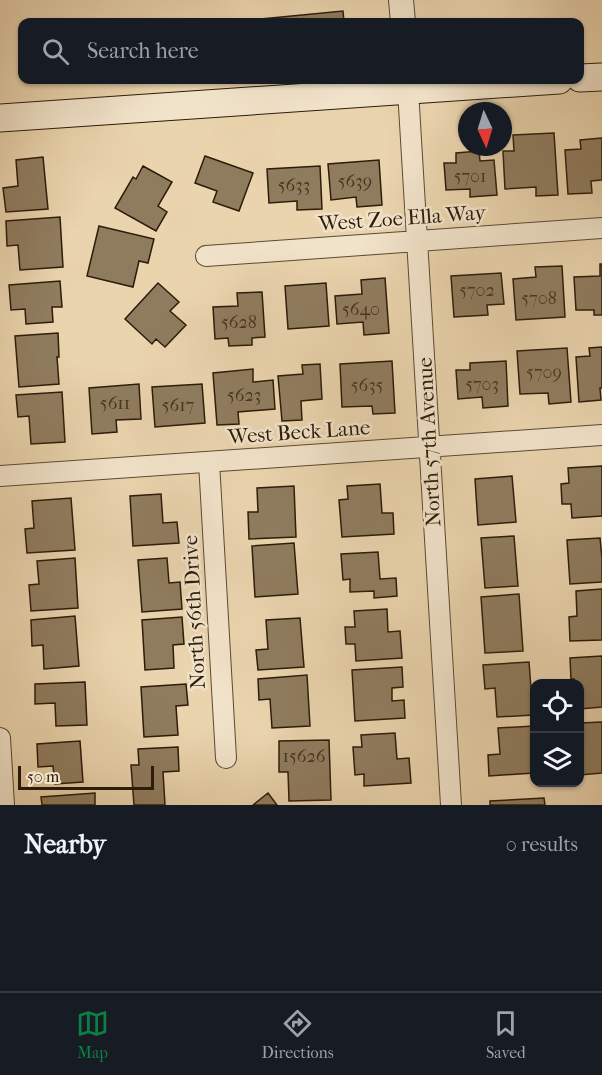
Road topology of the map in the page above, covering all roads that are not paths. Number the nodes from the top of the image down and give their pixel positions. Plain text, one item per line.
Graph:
1 (401, 0) edge
2 (403, 18) edge
3 (602, 77) edge
4 (584, 78) edge
5 (438, 84) edge
6 (407, 85) edge
7 (0, 118) edge
8 (602, 228) edge
9 (417, 241) junction
10 (206, 256) dead end
11 (602, 435) edge
12 (429, 447) junction
13 (209, 462) junction
14 (0, 476) edge
15 (0, 738) edge
16 (226, 758) dead end
17 (2, 793) edge
18 (451, 805) edge

1 - 2 street
3 - 4 main road
5 - 6 main road
6 - 7 main road
6 - 9 street, North 57th Avenue
8 - 9 street, West Zoe Ella Way
9 - 10 street, West Zoe Ella Way
9 - 12 street, North 57th Avenue
11 - 12 street, West Beck Lane
12 - 13 street, West Beck Lane
12 - 18 street, North 57th Avenue
13 - 14 street, West Beck Lane
13 - 16 street, North 56th Drive
15 - 17 street

